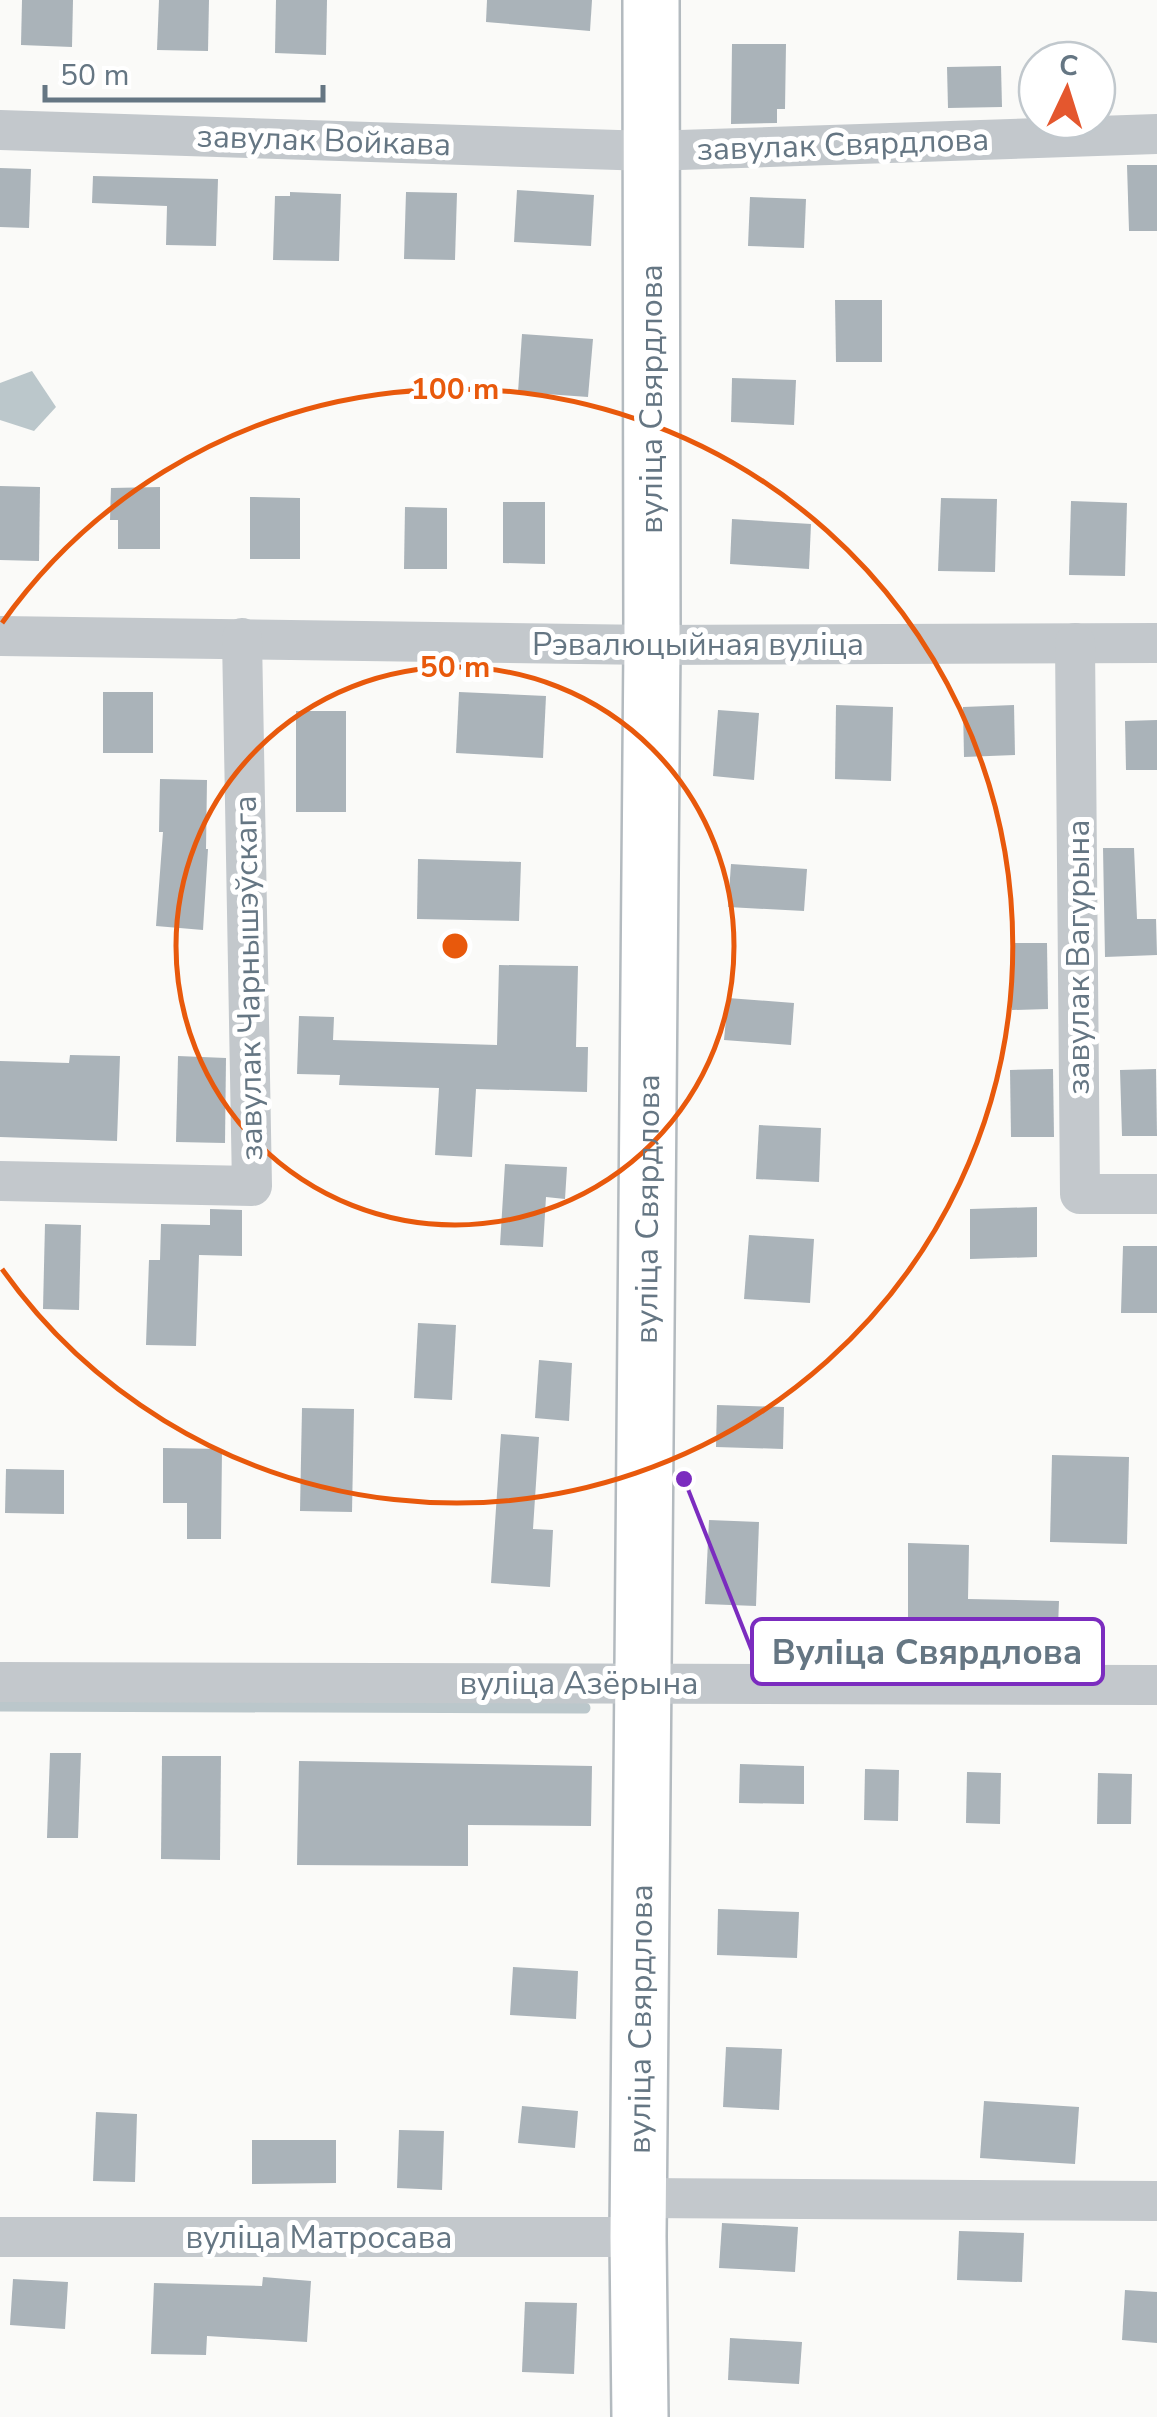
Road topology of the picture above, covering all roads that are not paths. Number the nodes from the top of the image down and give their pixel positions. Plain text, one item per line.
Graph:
1 (651, 0) edge
2 (0, 130) edge
3 (1157, 134) edge
4 (649, 151) junction
5 (0, 636) edge
6 (242, 638) junction
7 (1075, 643) junction
8 (1157, 643) edge
9 (652, 645) junction
10 (0, 1182) edge
11 (1157, 1194) edge
12 (0, 1682) edge
13 (645, 1684) junction
14 (1157, 1685) edge
15 (1157, 2201) edge
16 (638, 2218) junction
17 (0, 2237) edge
18 (640, 2417) edge

1 - 4 main road, вуліца Свярдлова
2 - 4 street, завулак Войкава
3 - 4 street, завулак Свярдлова
4 - 9 main road, вуліца Свярдлова
5 - 6 street, Рэвалюцыйная вуліца
6 - 9 street, Рэвалюцыйная вуліца
6 - 10 street, завулак Чарнышэўскага
7 - 8 street, Рэвалюцыйная вуліца
7 - 9 street, Рэвалюцыйная вуліца
7 - 11 street, завулак Вагурына
9 - 13 main road, вуліца Свярдлова
12 - 13 street, вуліца Азёрына
13 - 14 street, вуліца Азёрына
13 - 16 main road, вуліца Свярдлова
15 - 16 street, вуліца Матросава
16 - 17 street, вуліца Матросава
16 - 18 main road, вуліца Свярдлова

